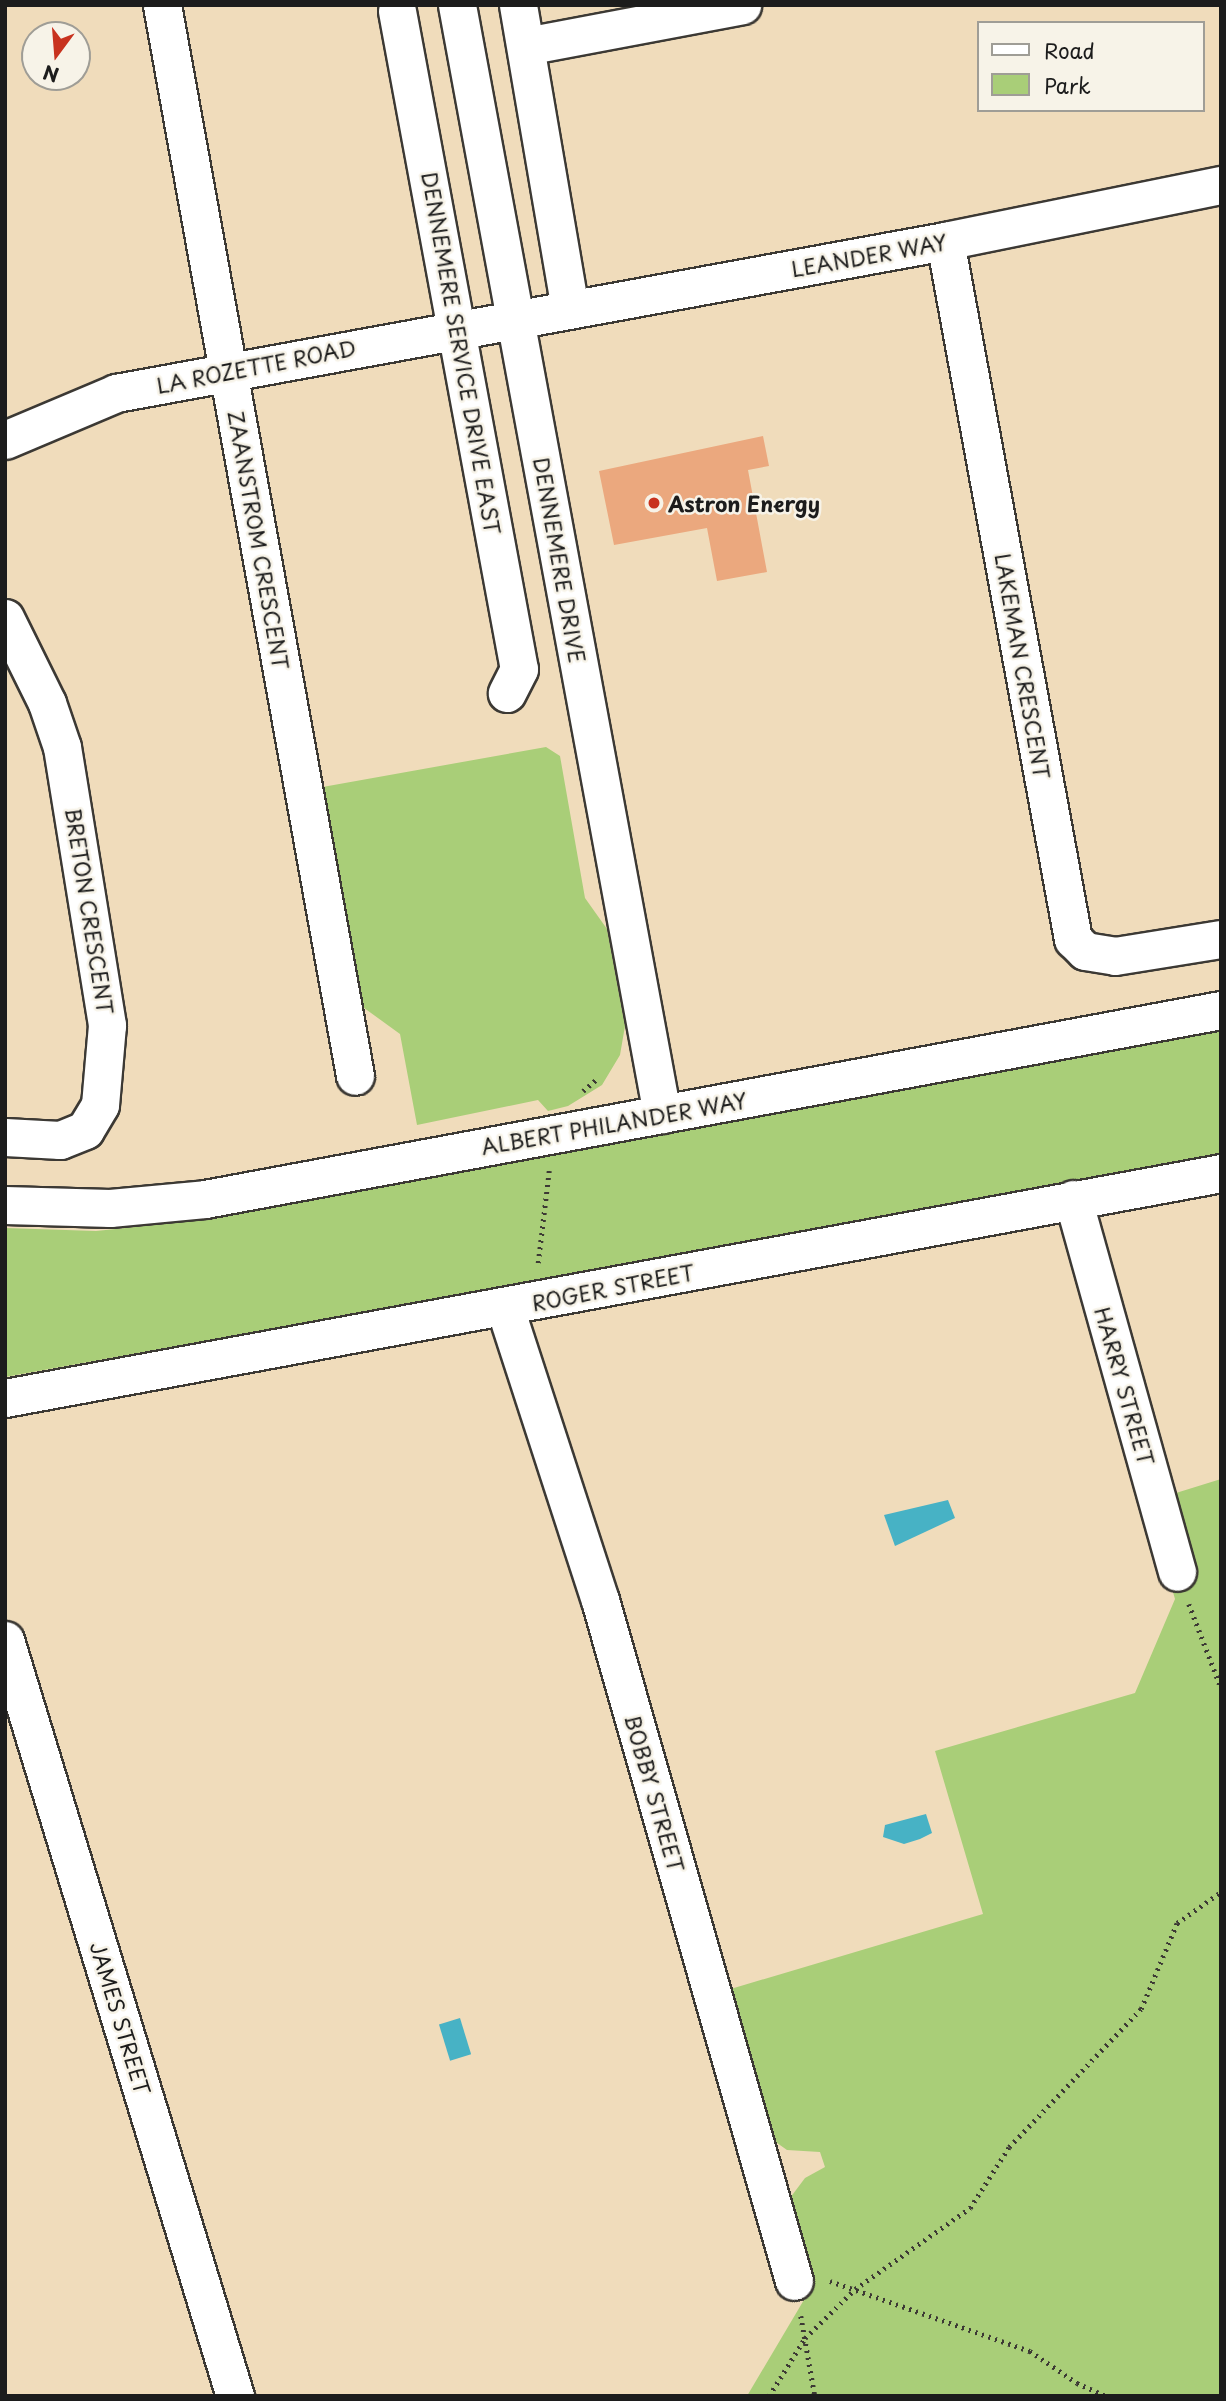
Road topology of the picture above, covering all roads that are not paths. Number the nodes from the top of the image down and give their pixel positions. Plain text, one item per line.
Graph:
1 (162, 5) edge
2 (457, 5) edge
3 (518, 5) edge
4 (742, 5) edge
5 (397, 11) dead end
6 (526, 46) junction
7 (1221, 185) edge
8 (945, 241) junction
9 (570, 309) junction
10 (515, 319) junction
11 (459, 329) junction
12 (228, 370) junction
13 (5, 440) edge
14 (5, 618) edge
15 (507, 693) dead end
16 (1221, 939) edge
17 (1221, 1010) edge
18 (355, 1076) dead end
19 (662, 1114) junction
20 (5, 1137) edge
21 (1221, 1173) edge
22 (1073, 1199) junction
23 (5, 1205) edge
24 (521, 1305) junction
25 (5, 1398) edge
26 (1177, 1572) road end
27 (5, 1640) edge
28 (794, 2281) road end
29 (235, 2396) edge

1 - 12 street, ZAANSTROM CRESCENT
2 - 10 street, DENNEMERE DRIVE
3 - 6 street
4 - 6 street
5 - 11 street, DENNEMERE SERVICE DRIVE EAST
6 - 9 street
7 - 8 street, LEANDER WAY
8 - 9 street, LEANDER WAY
8 - 16 street, LAKEMAN CRESCENT
9 - 10 street, LEANDER WAY
10 - 11 street, LA ROZETTE ROAD
10 - 19 street, DENNEMERE DRIVE
11 - 12 street, LA ROZETTE ROAD
11 - 15 street, DENNEMERE SERVICE DRIVE EAST
12 - 13 street, LA ROZETTE ROAD
12 - 18 street, ZAANSTROM CRESCENT
14 - 20 street, BRETON CRESCENT
17 - 19 street, ALBERT PHILANDER WAY
19 - 23 street, ALBERT PHILANDER WAY
21 - 22 street, ROGER STREET
22 - 24 street, ROGER STREET
22 - 26 street, HARRY STREET
24 - 25 street, ROGER STREET
24 - 28 street, BOBBY STREET
27 - 29 street, JAMES STREET

